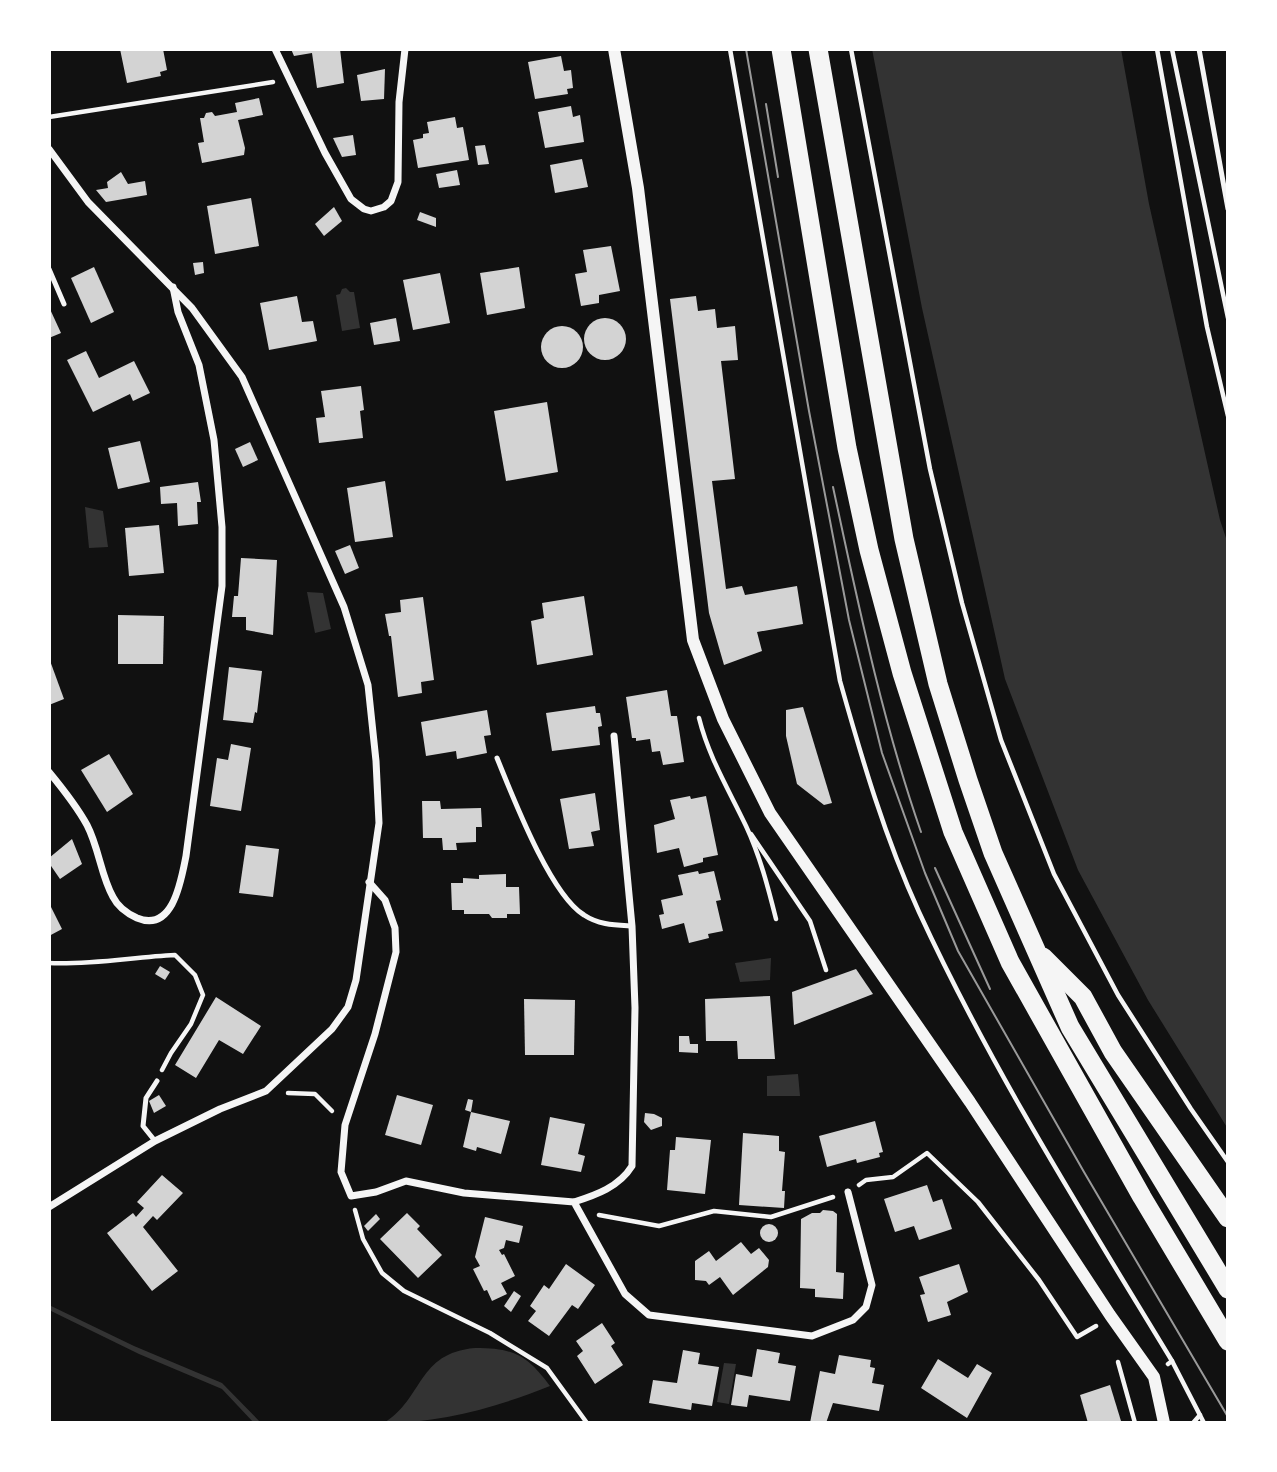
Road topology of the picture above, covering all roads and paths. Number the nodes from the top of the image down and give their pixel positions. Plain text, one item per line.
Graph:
1 (275, 49) edge
2 (405, 49) edge
3 (614, 49) edge
4 (781, 49) edge
5 (818, 49) edge
6 (852, 49) edge
7 (1157, 49) edge
8 (1172, 49) edge
9 (1199, 49) edge
10 (291, 79) junction
11 (49, 117) edge
12 (49, 149) edge
13 (1228, 209) edge
14 (49, 269) edge
15 (173, 286) junction
16 (64, 304) dead end
17 (1228, 317) edge
18 (1228, 416) edge
19 (699, 717) dead end
20 (614, 736) dead end
21 (497, 758) dead end
22 (49, 772) edge
23 (747, 827) junction
24 (369, 882) junction
25 (776, 919) dead end
26 (632, 926) junction
27 (1034, 947) junction
28 (49, 963) edge
29 (826, 970) dead end
30 (157, 1081) joint
31 (266, 1091) junction
32 (345, 1125) junction
33 (155, 1141) junction
34 (1228, 1162) edge
35 (848, 1192) dead end
36 (351, 1196) junction
37 (574, 1202) junction
38 (49, 1207) edge
39 (1228, 1217) edge
40 (1228, 1289) edge
41 (1072, 1331) dead end
42 (1102, 1338) dead end
43 (1228, 1341) edge
44 (1117, 1359) dead end
45 (1172, 1361) dead end
46 (1200, 1415) junction
47 (587, 1423) edge
48 (1135, 1423) edge
49 (1164, 1423) edge
50 (1193, 1423) edge
51 (1205, 1423) edge

1 - 10 street
2 - 10 street
3 - 49 street
4 - 43 highway
5 - 27 highway
6 - 34 path
7 - 18 path
8 - 17 path
9 - 13 lane
10 - 11 path
12 - 15 street
14 - 16 lane
15 - 22 street
15 - 24 street
19 - 23 path
20 - 26 street
21 - 26 lane
23 - 25 path
23 - 29 path
24 - 31 street
24 - 32 street
26 - 37 street
27 - 39 highway
27 - 40 highway
28 - 30 path
30 - 33 lane
31 - 32 path
31 - 33 street
32 - 36 street
33 - 38 street
35 - 37 street
36 - 37 street
36 - 47 path
41 - 42 path
44 - 48 path
45 - 46 path
46 - 50 path
46 - 51 path

